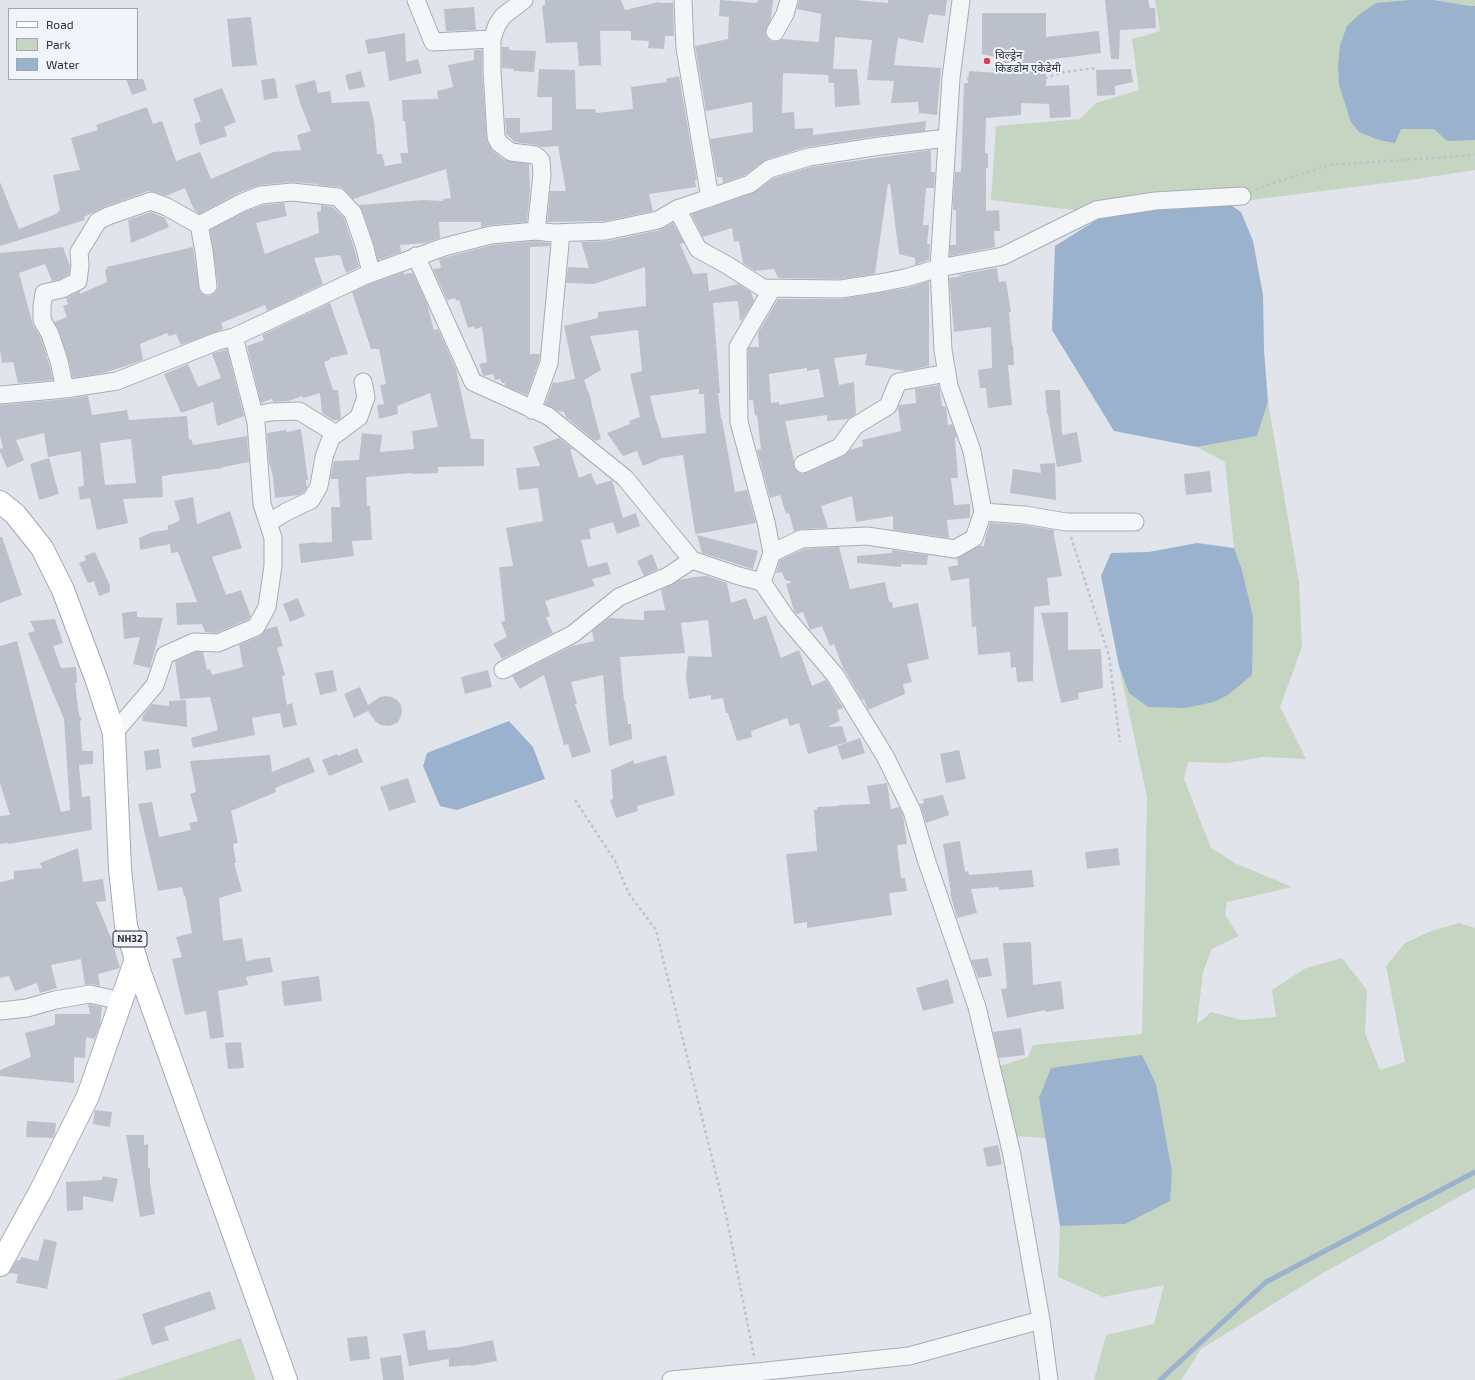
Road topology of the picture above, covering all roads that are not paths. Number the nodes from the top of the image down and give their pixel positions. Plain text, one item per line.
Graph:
1 (416, 0) edge
2 (524, 0) edge
3 (683, 0) edge
4 (789, 0) edge
5 (961, 0) edge
6 (776, 32) dead end
7 (492, 39) junction
8 (947, 138) junction
9 (1242, 196) road end
10 (710, 198) junction
11 (677, 209) junction
12 (199, 225) junction
13 (536, 231) junction
14 (561, 233) junction
15 (416, 256) junction
16 (939, 268) junction
17 (371, 273) junction
18 (208, 286) dead end
19 (772, 289) junction
20 (234, 337) junction
21 (947, 374) junction
22 (363, 382) dead end
23 (65, 389) junction
24 (0, 395) edge
25 (532, 410) junction
26 (254, 415) junction
27 (336, 434) junction
28 (803, 464) dead end
29 (0, 502) edge
30 (983, 512) junction
31 (1135, 522) dead end
32 (268, 523) junction
33 (772, 552) junction
34 (692, 560) junction
35 (762, 582) junction
36 (503, 670) dead end
37 (114, 733) junction
38 (136, 959) junction
39 (121, 1001) junction
40 (0, 1011) edge
41 (0, 1265) edge
42 (1041, 1320) junction
43 (286, 1380) edge
44 (671, 1380) edge
45 (1049, 1380) edge

1 - 7 street
2 - 7 street
3 - 10 street
4 - 6 street
5 - 8 street
7 - 13 street
8 - 10 street
8 - 16 street
9 - 16 street
10 - 11 street
11 - 14 street
11 - 19 street
12 - 17 street
12 - 18 street
12 - 23 street
13 - 14 street
13 - 15 street
14 - 25 street
15 - 17 street
15 - 25 street
16 - 19 street
16 - 21 street
17 - 20 street
19 - 33 street
20 - 23 street
20 - 26 street
21 - 28 street
21 - 30 street
22 - 27 street
23 - 24 street
25 - 34 street
26 - 27 street
26 - 32 street
27 - 32 street
29 - 37 main road, NH32
30 - 31 street
30 - 33 street
32 - 37 street
33 - 35 street
34 - 35 street
34 - 36 street
35 - 42 street
37 - 38 main road, NH32
38 - 39 main road
38 - 43 main road, NH32
39 - 40 street
39 - 41 main road
42 - 44 street
42 - 45 street

